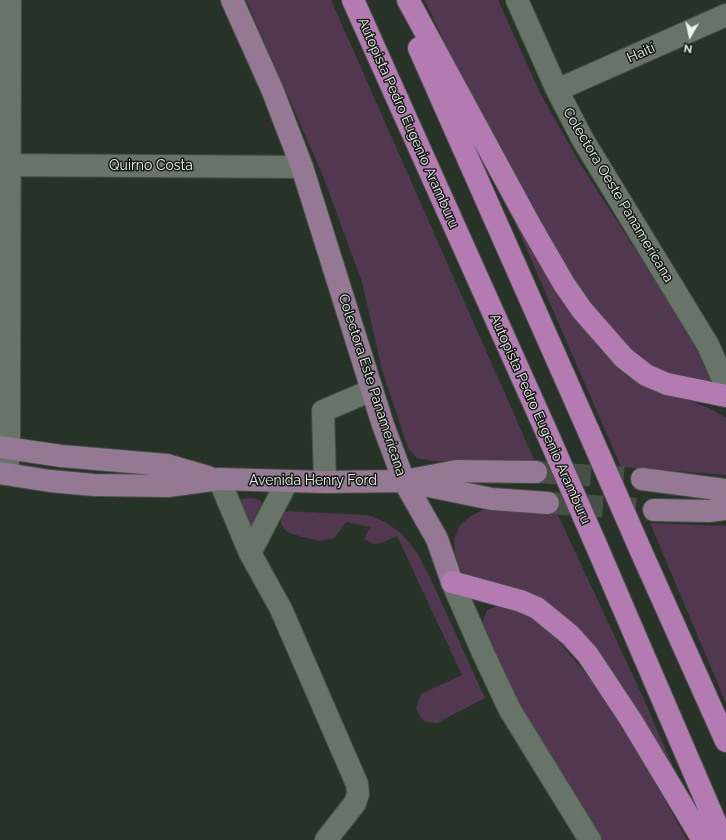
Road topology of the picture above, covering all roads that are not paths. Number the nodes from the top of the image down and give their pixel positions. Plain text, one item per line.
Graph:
1 (10, 0) edge
2 (232, 0) edge
3 (353, 0) edge
4 (398, 0) edge
5 (408, 0) edge
6 (517, 0) edge
7 (726, 16) edge
8 (557, 90) junction
9 (5, 165) edge
10 (302, 167) junction
11 (726, 386) edge
12 (372, 390) junction
13 (726, 396) edge
14 (4, 448) edge
15 (536, 472) tunnel mouth
16 (3, 473) edge
17 (642, 479) tunnel mouth
18 (219, 480) junction
19 (404, 481) junction
20 (287, 482) junction
21 (325, 482) junction
22 (726, 490) edge
23 (548, 504) tunnel mouth
24 (726, 509) edge
25 (654, 510) tunnel mouth
26 (250, 553) junction
27 (452, 582) junction
28 (726, 741) edge
29 (326, 840) edge
30 (590, 840) edge
31 (702, 840) edge
32 (723, 840) edge

1 - 9 street
2 - 10 main road, Colectora Este Panamericana
3 - 32 highway, Autopista Pedro Eugenio Aramburu, bridge
4 - 28 highway, bridge
5 - 13 highway
6 - 8 street, Colectora Oeste Panamericana
7 - 8 street, Haití
8 - 11 street, Colectora Oeste Panamericana
9 - 10 street, Quirno Costa
9 - 14 street
10 - 12 main road, Colectora Este Panamericana
12 - 19 main road, Colectora Este Panamericana
12 - 21 street
14 - 16 street
14 - 18 main road, Avenida Henry Ford
15 - 19 main road
16 - 18 main road, Avenida Henry Ford
17 - 22 main road
18 - 20 main road, Avenida Henry Ford
18 - 26 street
19 - 21 main road, Avenida Henry Ford
19 - 23 main road, Avenida Henry Ford
19 - 27 main road, Colectora Este Panamericana
20 - 21 main road, Avenida Henry Ford
20 - 26 street
24 - 25 main road
26 - 29 street
27 - 30 street, Colectora Este Panamericana
27 - 31 highway

